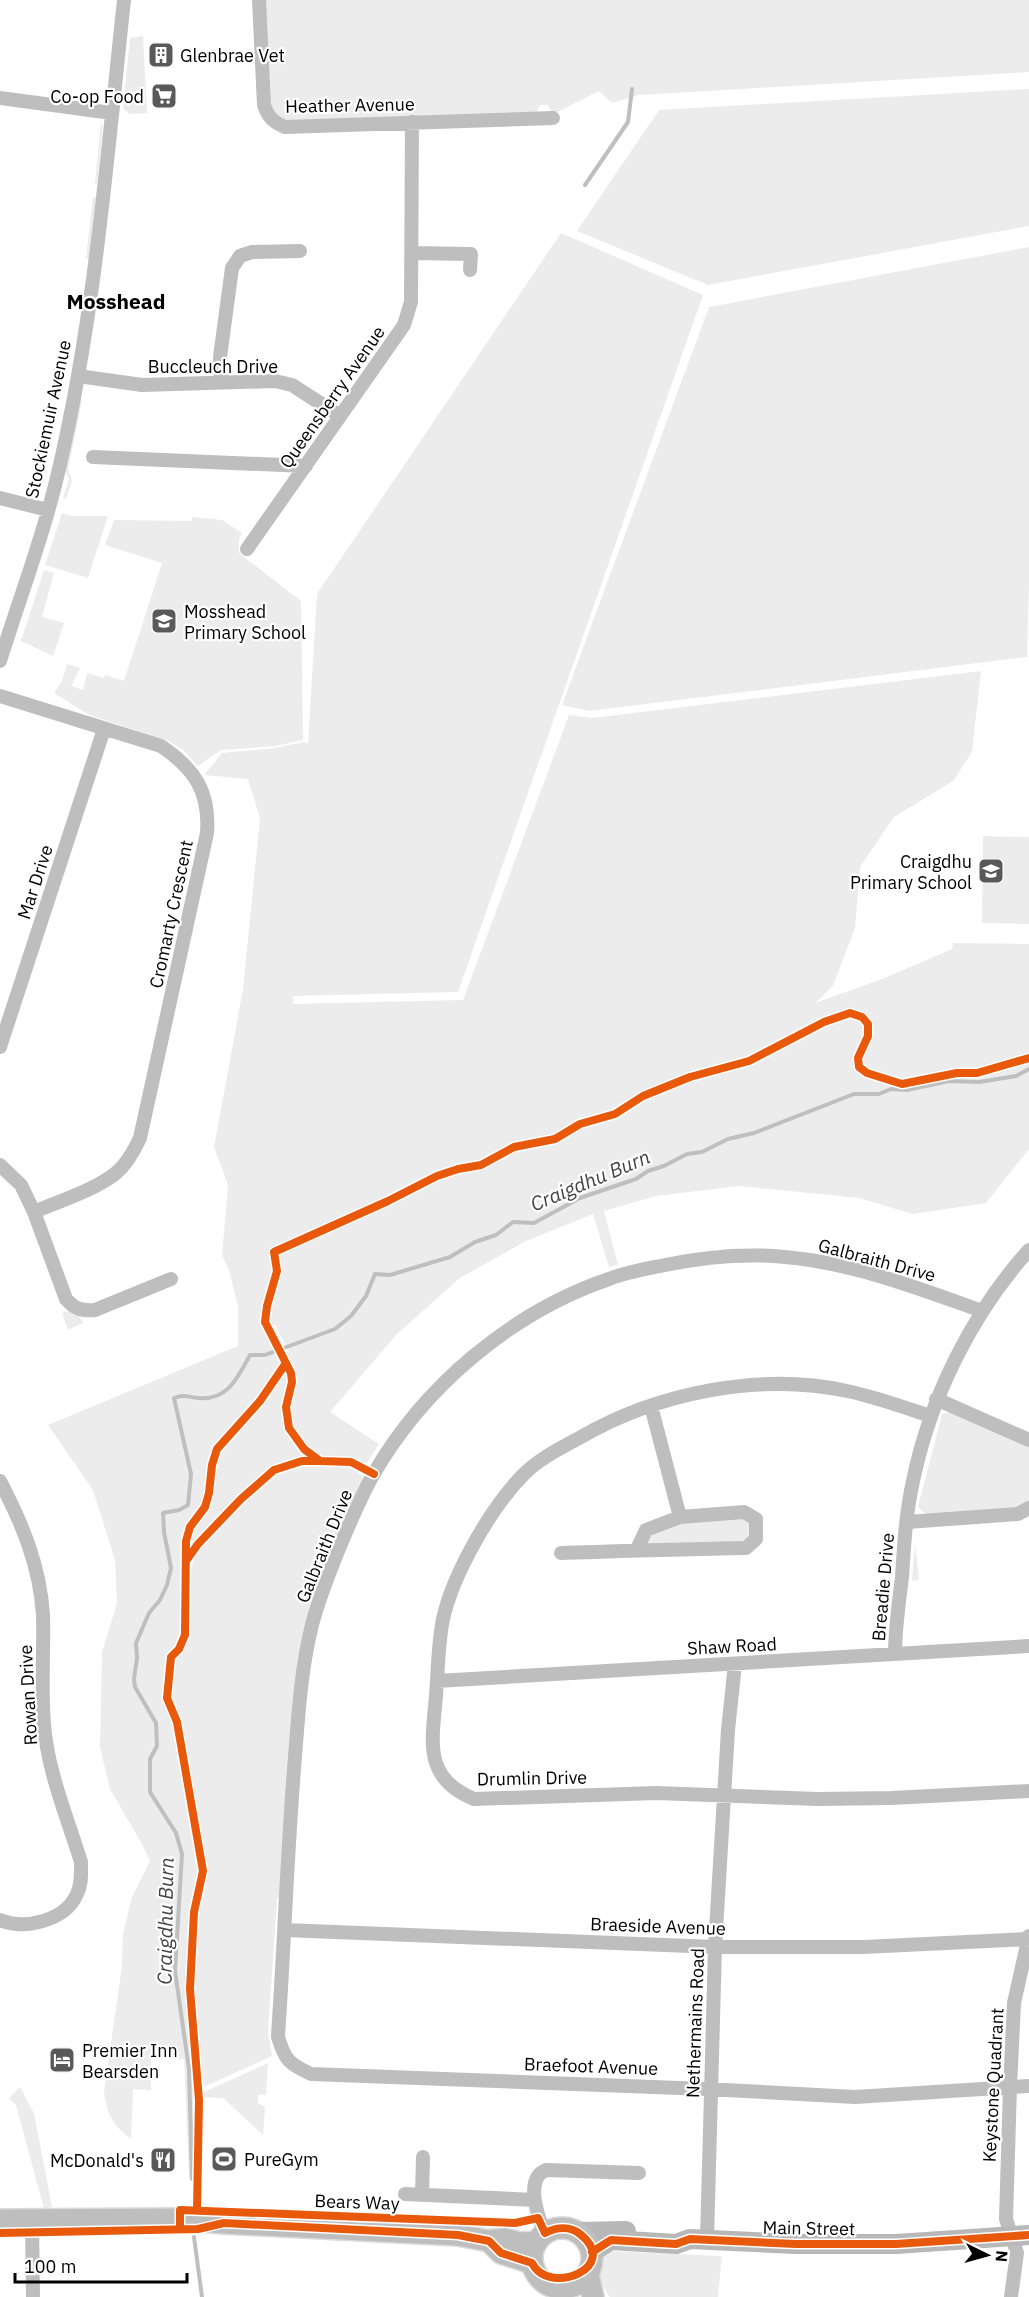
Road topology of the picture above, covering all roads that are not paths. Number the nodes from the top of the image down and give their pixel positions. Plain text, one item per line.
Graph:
1 (124, 0) edge
2 (259, 0) edge
3 (0, 98) edge
4 (112, 113) junction
5 (553, 118) dead end
6 (412, 122) junction
7 (300, 251) dead end
8 (412, 253) junction
9 (470, 270) dead end
10 (78, 376) junction
11 (221, 382) junction
12 (340, 416) junction
13 (93, 457) dead end
14 (306, 466) junction
15 (0, 498) edge
16 (48, 510) junction
17 (247, 549) dead end
18 (0, 661) edge
19 (0, 696) edge
20 (104, 729) junction
21 (0, 1047) edge
22 (0, 1165) edge
23 (34, 1212) junction
24 (1029, 1250) edge
25 (171, 1279) dead end
26 (982, 1311) junction
27 (936, 1399) junction
28 (651, 1406) junction
29 (930, 1416) junction
30 (1029, 1440) edge
31 (0, 1481) edge
32 (1029, 1508) edge
33 (680, 1517) junction
34 (907, 1522) junction
35 (636, 1551) junction
36 (561, 1553) dead end
37 (1029, 1646) edge
38 (895, 1654) junction
39 (735, 1664) junction
40 (437, 1681) junction
41 (1029, 1791) edge
42 (724, 1795) junction
43 (0, 1920) edge
44 (285, 1930) junction
45 (1029, 1938) edge
46 (716, 1947) junction
47 (1029, 2086) edge
48 (1010, 2087) junction
49 (711, 2090) junction
50 (423, 2157) dead end
51 (639, 2173) dead end
52 (405, 2194) dead end
53 (422, 2194) junction
54 (535, 2200) junction
55 (0, 2220) edge
56 (32, 2220) junction
57 (578, 2232) junction
58 (1020, 2236) edge
59 (541, 2237) junction
60 (699, 2239) junction
61 (489, 2241) junction
62 (592, 2252) junction
63 (532, 2263) junction
64 (588, 2274) junction
65 (571, 2287) junction
66 (33, 2297) edge
67 (592, 2297) edge
68 (1011, 2297) edge

1 - 4 street, Stockiemuir Avenue
2 - 6 street, Heather Avenue
3 - 4 street
4 - 10 street, Stockiemuir Avenue
5 - 6 street, Heather Avenue
6 - 8 street, Queensberry Avenue
7 - 11 street
8 - 9 street
8 - 12 street, Queensberry Avenue
10 - 11 street, Buccleuch Drive
10 - 16 street, Stockiemuir Avenue
11 - 12 street, Buccleuch Drive
12 - 14 street, Queensberry Avenue
13 - 14 street
14 - 17 street, Queensberry Avenue
15 - 16 street
16 - 18 street, Stockiemuir Avenue
19 - 20 street, Cromarty Crescent
20 - 21 street, Mar Drive
20 - 23 street, Cromarty Crescent
22 - 23 street
23 - 25 street
24 - 26 street, Breadie Drive
26 - 27 street, Breadie Drive
26 - 44 street, Galbraith Drive
27 - 29 street, Breadie Drive
27 - 30 street
28 - 29 street, Drumlin Drive
28 - 33 street
28 - 40 street, Drumlin Drive
29 - 34 street, Breadie Drive
31 - 43 street, Rowan Drive
32 - 34 street, Breadie Drive
33 - 35 street
33 - 35 street
34 - 38 street, Breadie Drive
35 - 36 street
37 - 38 street, Shaw Road
38 - 39 street, Shaw Road
39 - 40 street, Shaw Road
39 - 42 street, Nethermains Road
40 - 42 street, Drumlin Drive
41 - 42 street, Drumlin Drive
42 - 46 street, Nethermains Road
44 - 46 street, Braeside Avenue
44 - 49 street, Braefoot Avenue
45 - 46 street, Braeside Avenue
45 - 48 street, Keystone Quadrant
46 - 49 street, Nethermains Road
47 - 48 street, Braefoot Avenue
48 - 49 street, Braefoot Avenue
48 - 58 street, Keystone Quadrant
49 - 60 street, Nethermains Road
50 - 53 street
51 - 54 street
52 - 53 street
53 - 54 street
54 - 59 street
55 - 56 main road
56 - 61 main road
56 - 66 street
57 - 59 main road
57 - 60 main road, Main Street
57 - 62 main road
58 - 60 main road, Main Street
58 - 68 street, Keystone Quadrant
59 - 61 main road
59 - 63 main road
60 - 62 main road, Main Street
61 - 63 main road
62 - 64 main road
63 - 65 main road
64 - 65 main road
64 - 67 main road
65 - 67 main road

